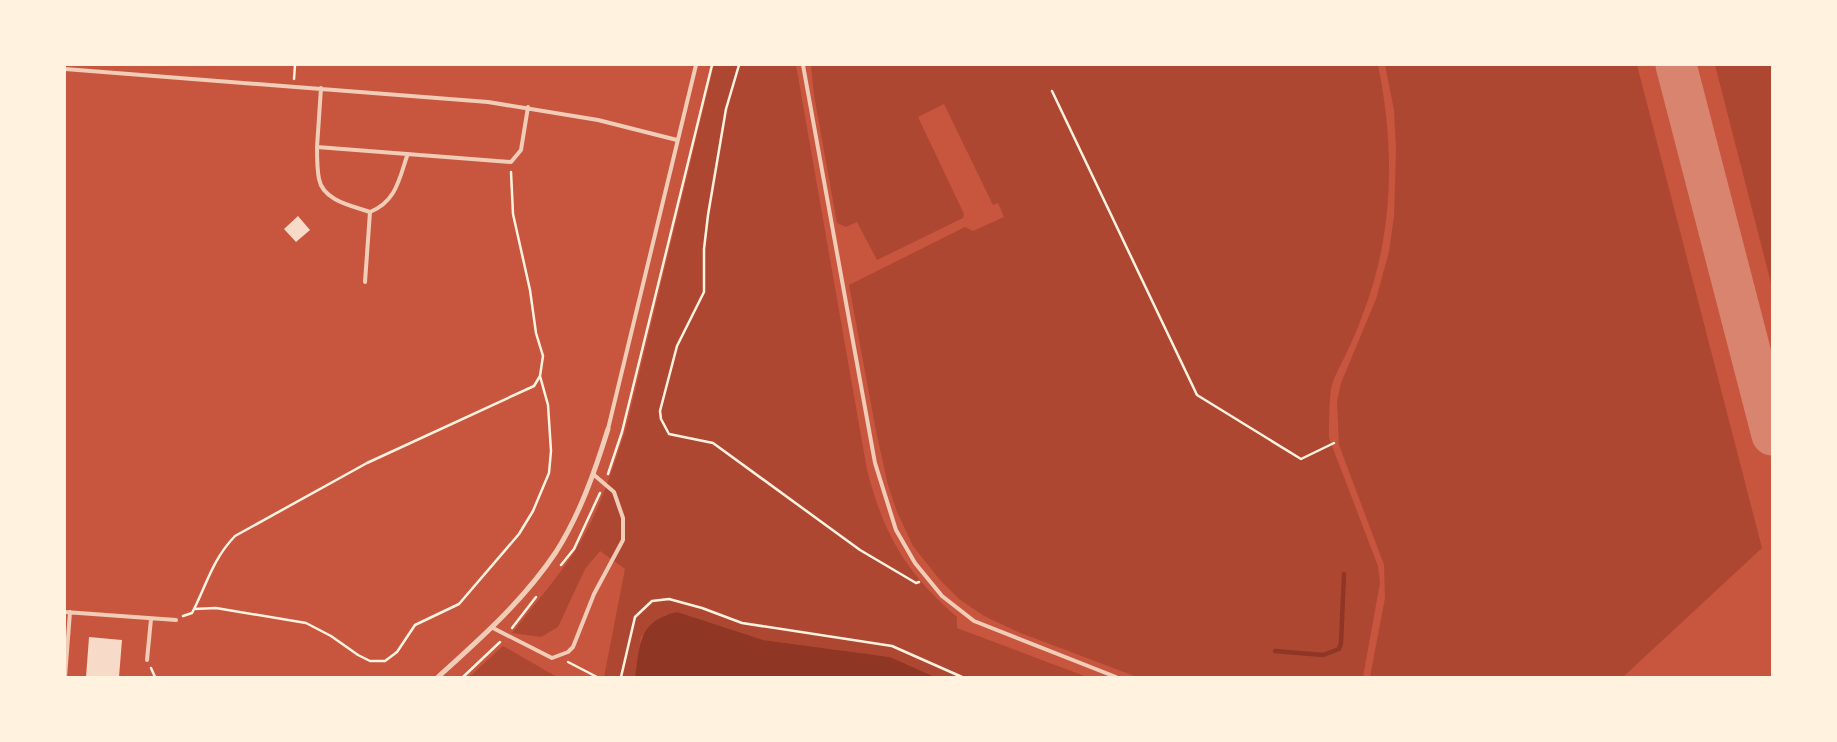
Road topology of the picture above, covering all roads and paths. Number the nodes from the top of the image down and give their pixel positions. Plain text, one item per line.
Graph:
1 (295, 65) edge
2 (696, 65) edge
3 (712, 65) edge
4 (739, 65) edge
5 (803, 65) edge
6 (65, 69) edge
7 (293, 85) junction
8 (321, 88) junction
9 (1052, 91) dead end
10 (528, 107) junction
11 (677, 140) junction
12 (317, 147) junction
13 (407, 156) junction
14 (510, 162) junction
15 (370, 212) junction
16 (365, 282) dead end
17 (540, 376) junction
18 (608, 429) joint
19 (622, 432) dead end
20 (1334, 443) dead end
21 (593, 474) junction
22 (928, 579) junction
23 (194, 609) junction
24 (68, 612) edge
25 (151, 619) junction
26 (176, 620) joint
27 (493, 628) junction
28 (558, 656) junction
29 (147, 660) dead end
30 (65, 677) edge
31 (438, 677) edge
32 (596, 677) edge
33 (620, 677) edge
34 (962, 677) edge
35 (1116, 677) edge

1 - 7 path
2 - 11 lane
3 - 19 path
4 - 22 path
5 - 22 lane
6 - 7 lane
7 - 8 lane
8 - 10 lane
8 - 12 lane
9 - 20 path
10 - 11 lane
10 - 14 lane
11 - 18 lane
12 - 13 lane
12 - 15 lane
13 - 14 lane
13 - 15 lane
14 - 17 path
15 - 16 lane
17 - 23 path
17 - 23 path
18 - 21 street
21 - 27 street
21 - 28 lane
22 - 35 lane
23 - 26 path
24 - 25 lane
24 - 30 lane
25 - 26 lane
25 - 29 lane
27 - 28 lane
27 - 31 street
28 - 32 path
33 - 34 path

